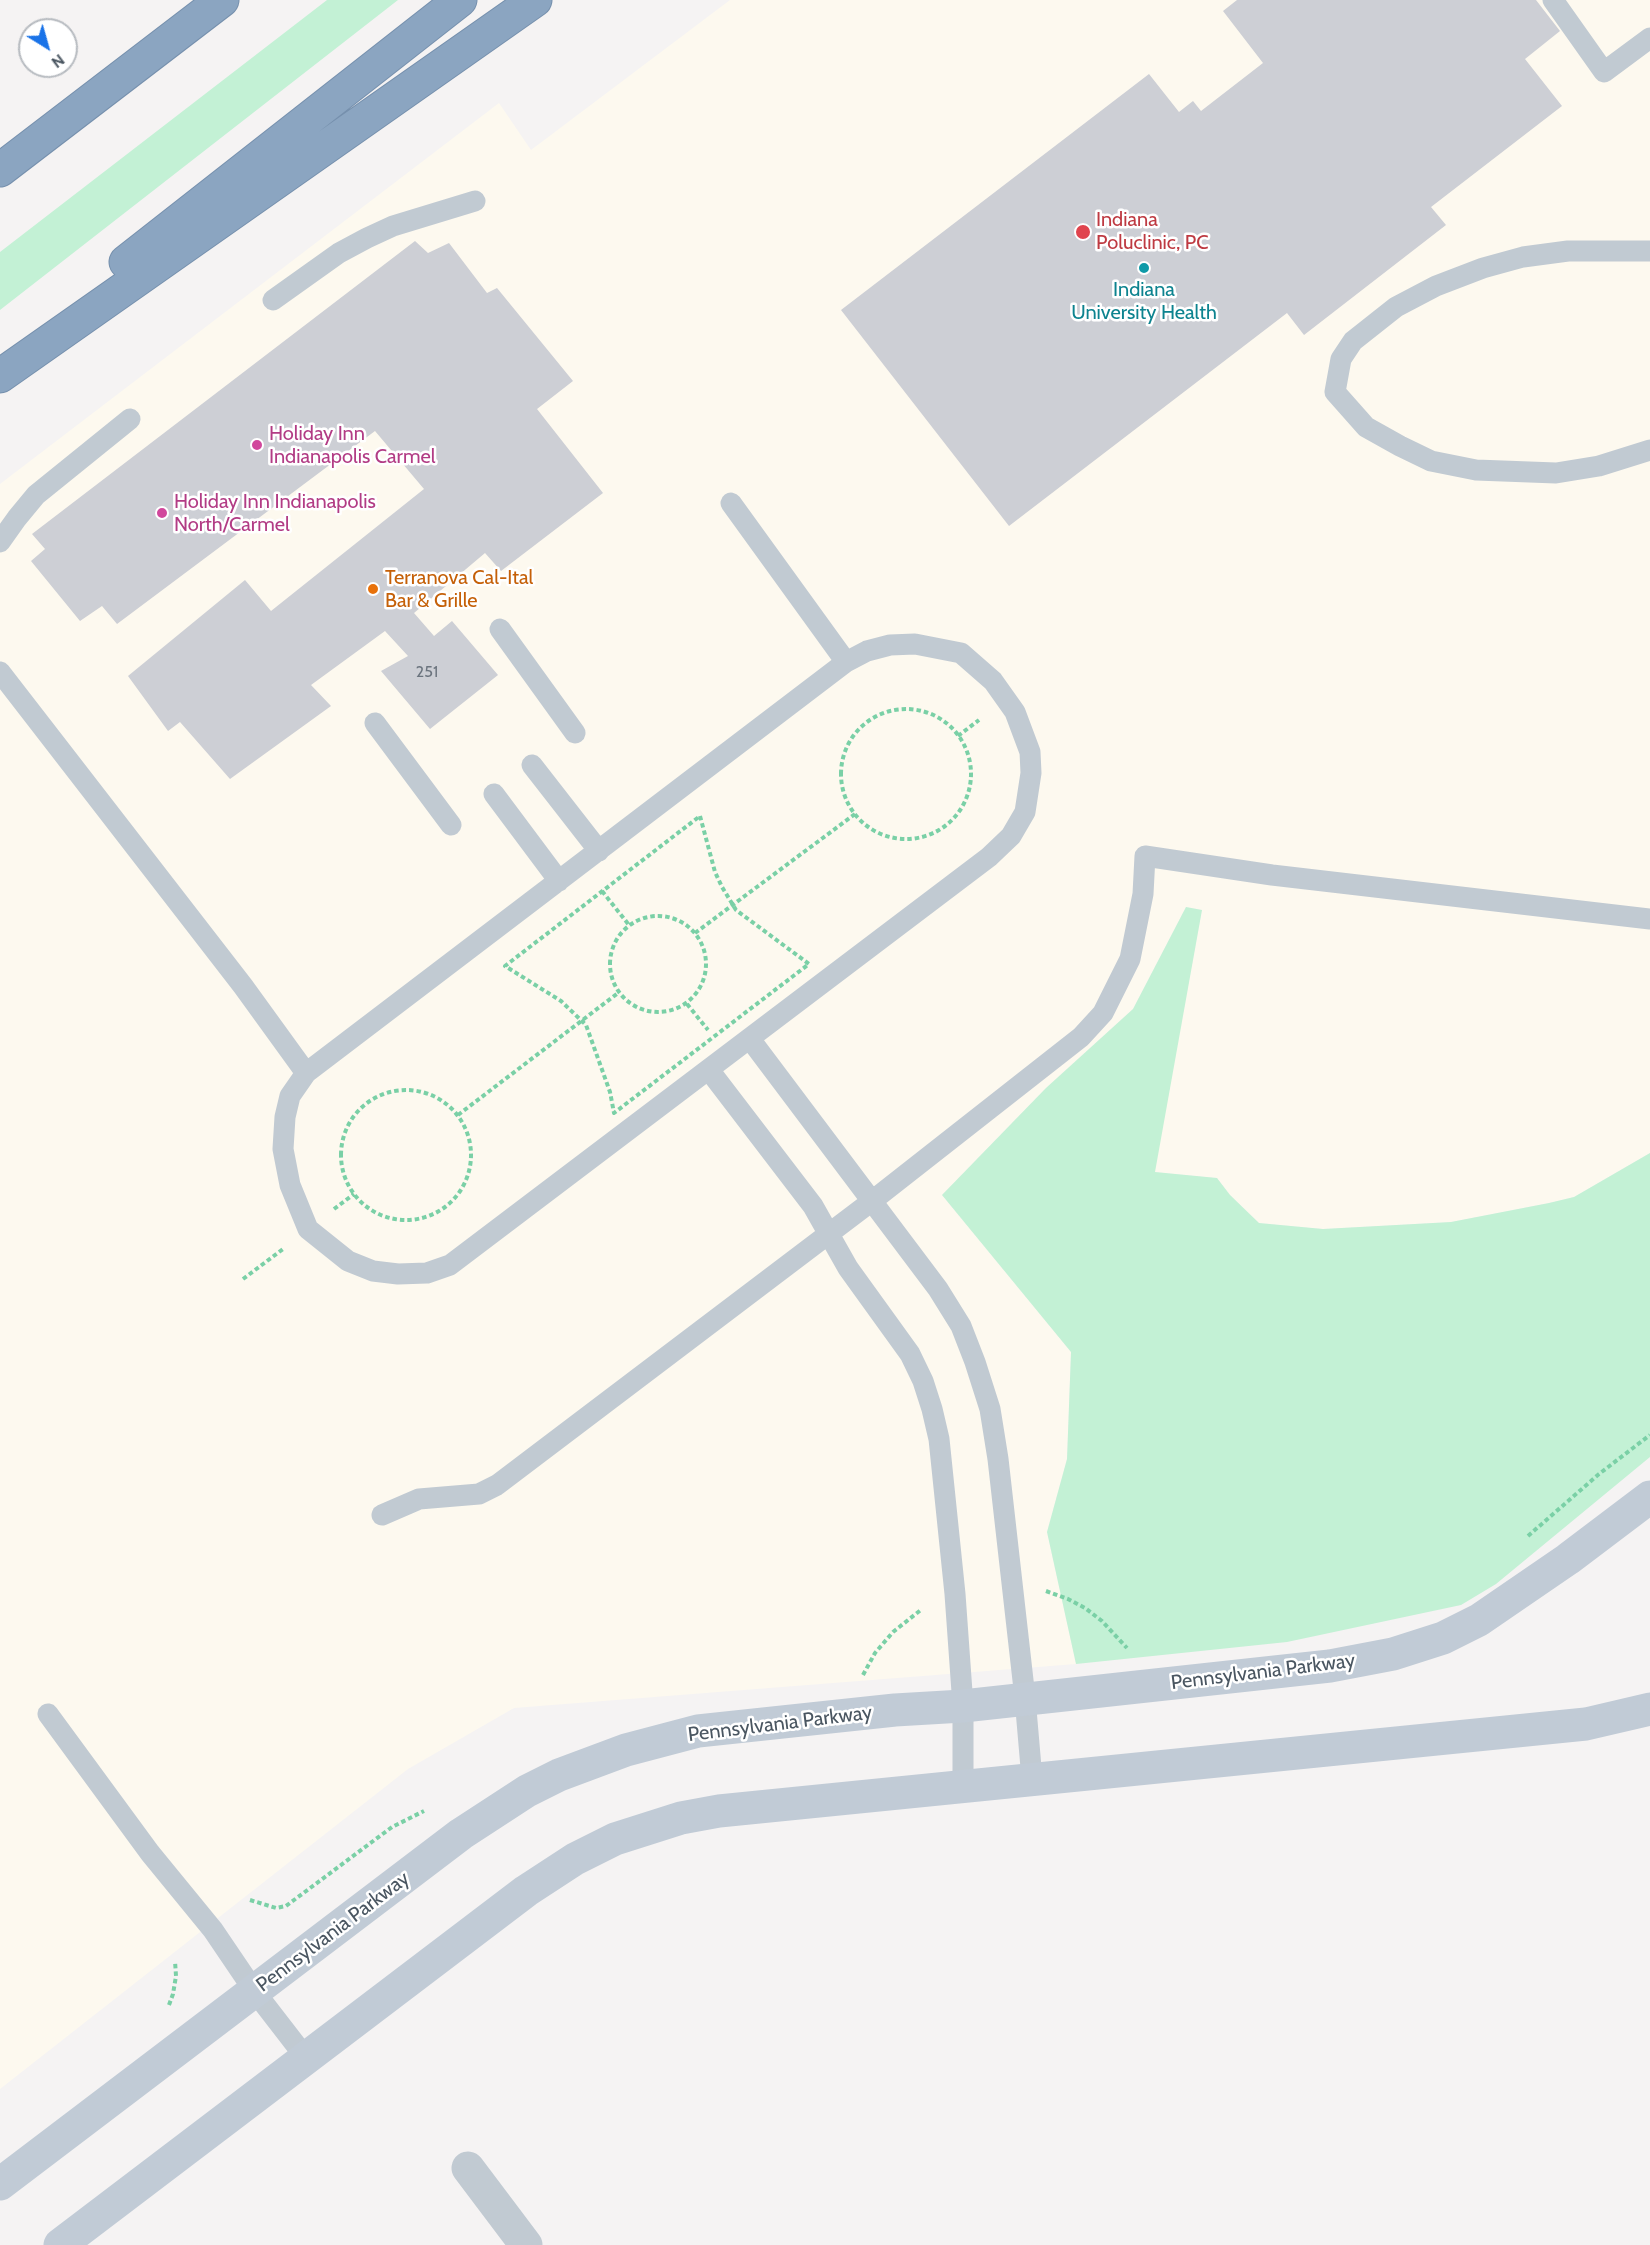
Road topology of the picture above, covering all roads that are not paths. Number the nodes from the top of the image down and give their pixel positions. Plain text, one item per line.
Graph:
1 (222, 0) edge
2 (460, 0) edge
3 (535, 0) edge
4 (1553, 0) edge
5 (1650, 38) edge
6 (0, 170) edge
7 (475, 201) dead end
8 (1650, 251) edge
9 (273, 300) dead end
10 (0, 361) edge
11 (0, 376) edge
12 (130, 419) dead end
13 (1650, 450) edge
14 (731, 502) dead end
15 (0, 542) edge
16 (500, 628) dead end
17 (846, 662) junction
18 (0, 672) edge
19 (375, 723) dead end
20 (575, 733) dead end
21 (532, 765) dead end
22 (494, 794) dead end
23 (451, 825) dead end
24 (599, 851) junction
25 (559, 881) junction
26 (1650, 919) edge
27 (750, 1039) junction
28 (709, 1070) junction
29 (306, 1073) junction
30 (872, 1201) junction
31 (828, 1233) junction
32 (1650, 1497) edge
33 (382, 1515) dead end
34 (1025, 1698) junction
35 (963, 1706) junction
36 (1650, 1709) edge
37 (48, 1714) dead end
38 (1032, 1779) junction
39 (963, 1785) junction
40 (255, 1992) junction
41 (306, 2058) junction
42 (468, 2168) dead end
43 (0, 2184) edge
44 (60, 2245) edge
45 (526, 2245) edge

1 - 6 highway
2 - 10 highway
3 - 11 highway
4 - 5 lane
7 - 9 lane
8 - 13 lane
12 - 15 lane
14 - 17 lane
16 - 20 lane
17 - 24 lane
17 - 27 lane
18 - 29 lane
19 - 23 lane
21 - 24 lane
22 - 25 lane
24 - 25 lane
25 - 29 lane
26 - 30 lane
27 - 28 lane
27 - 30 lane
28 - 29 lane
28 - 31 lane
30 - 31 lane
30 - 34 lane
31 - 33 lane
31 - 35 lane
32 - 34 main road, Pennsylvania Parkway
34 - 35 main road, Pennsylvania Parkway
34 - 38 lane
35 - 39 lane
35 - 40 main road, Pennsylvania Parkway
36 - 38 main road
37 - 40 lane
38 - 39 main road
39 - 41 main road
40 - 41 lane
40 - 43 main road, Pennsylvania Parkway
41 - 44 main road
42 - 45 street

